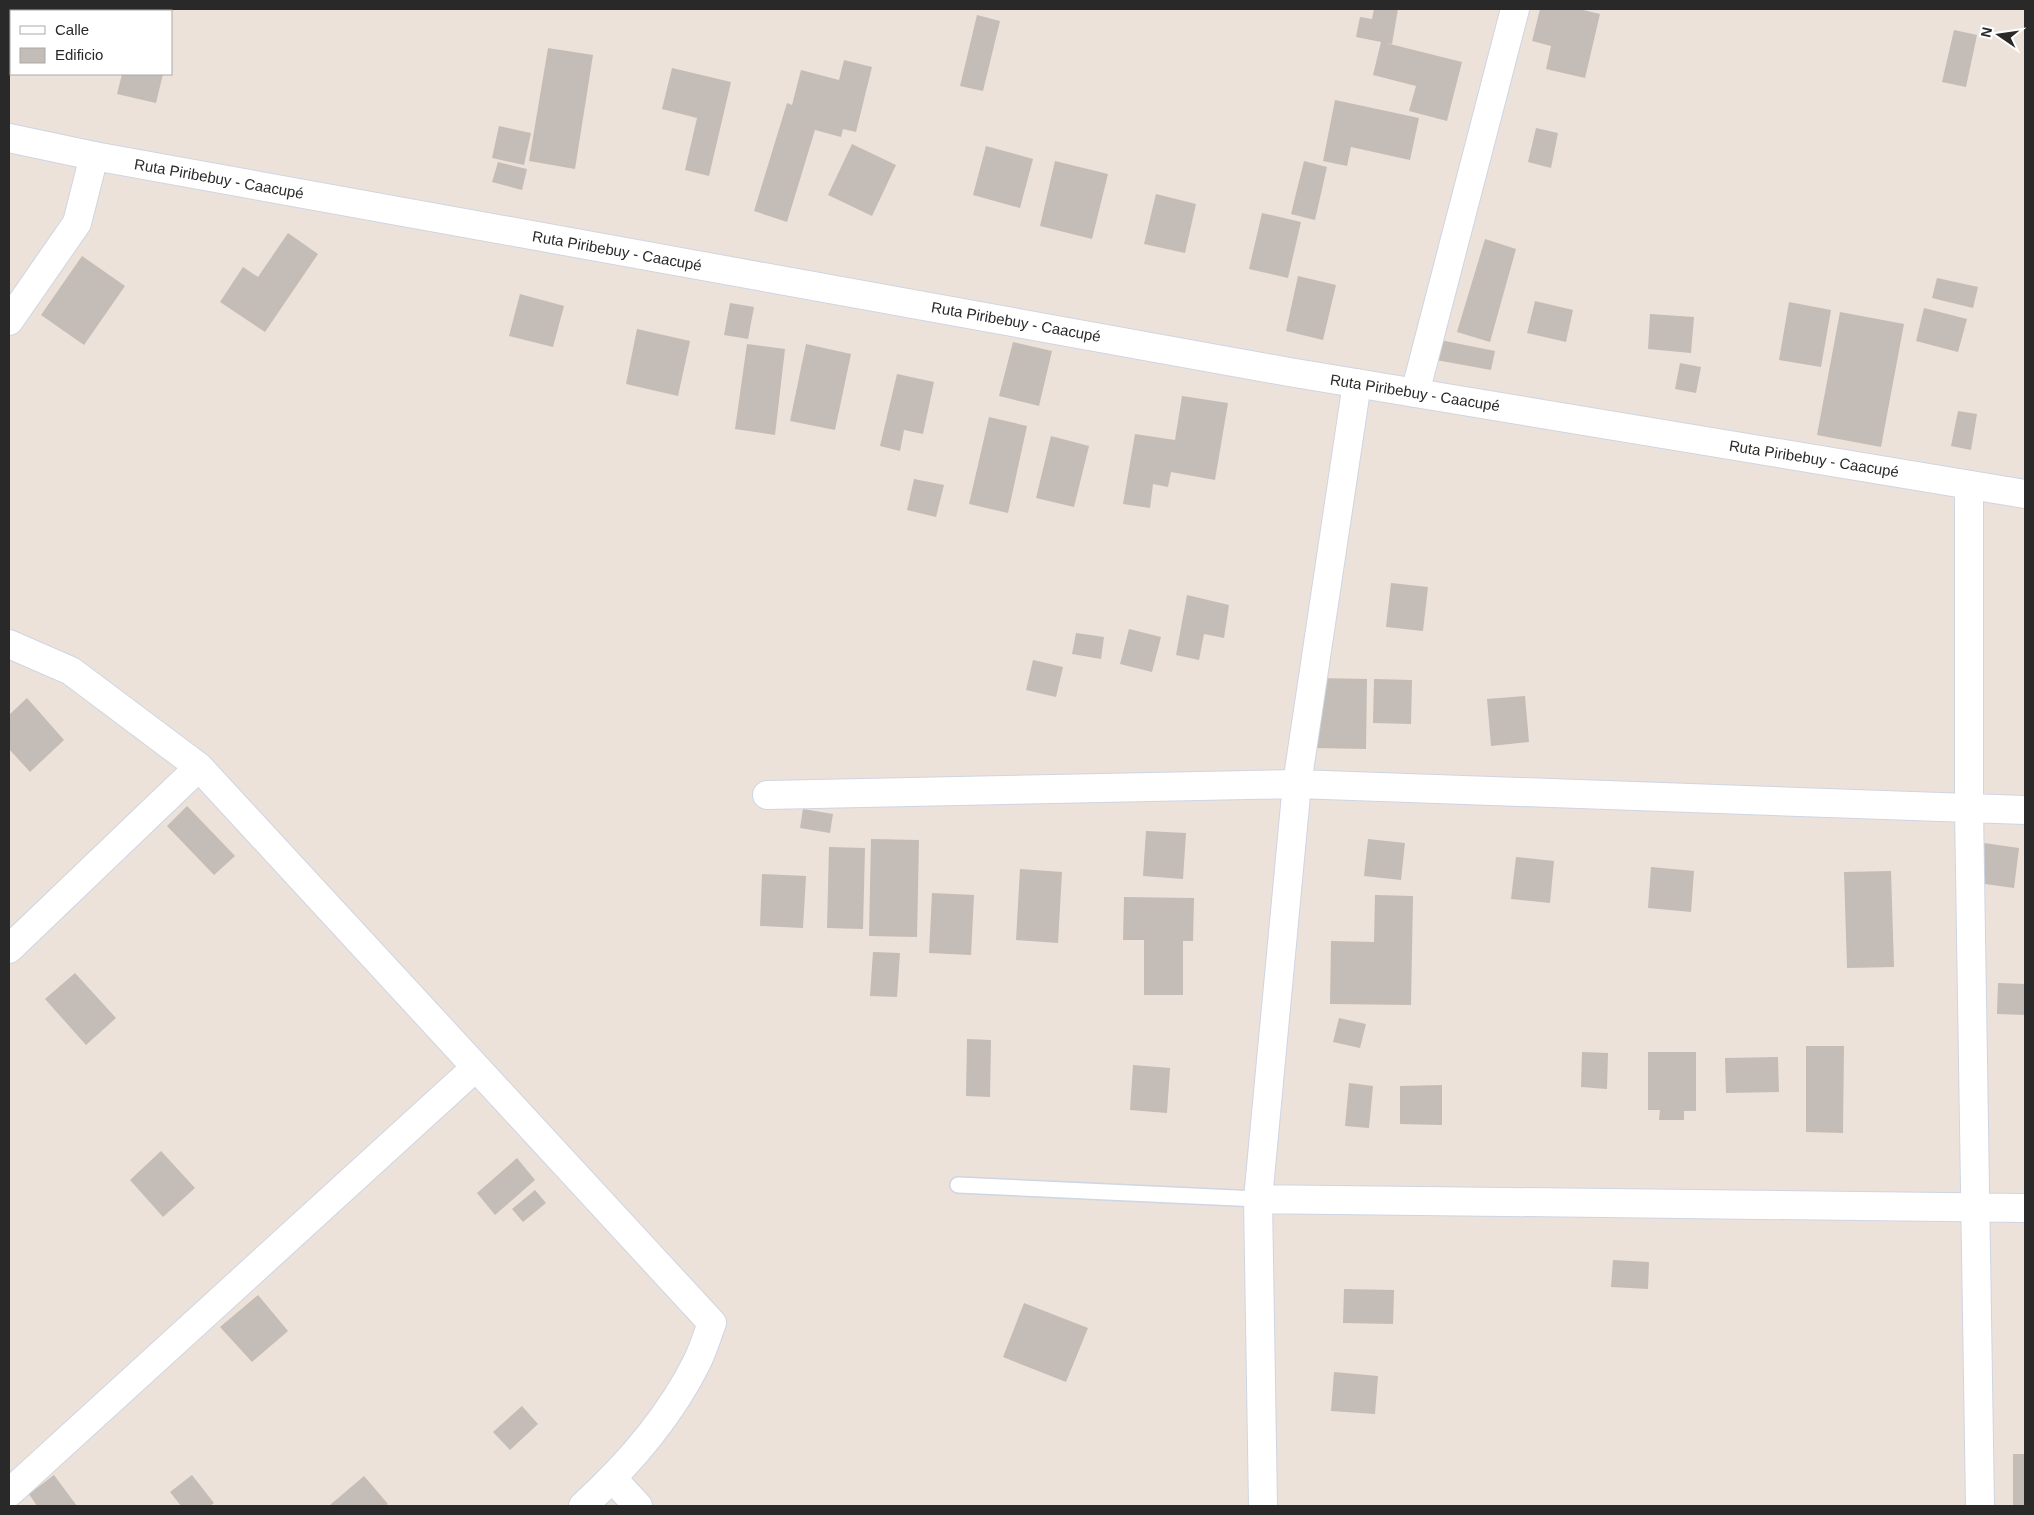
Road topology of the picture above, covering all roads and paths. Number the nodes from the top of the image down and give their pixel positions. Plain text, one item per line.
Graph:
1 (1515, 9) edge
2 (9, 138) edge
3 (94, 156) junction
4 (9, 321) edge
5 (1357, 383) junction
6 (1416, 393) junction
7 (1969, 485) junction
8 (2025, 494) edge
9 (9, 644) edge
10 (199, 767) junction
11 (1297, 784) junction
12 (767, 794) dead end
13 (1969, 808) junction
14 (2025, 810) edge
15 (9, 949) edge
16 (475, 1068) junction
17 (958, 1185) dead end
18 (1258, 1199) junction
19 (2025, 1208) edge
20 (1975, 1209) junction
21 (613, 1479) junction
22 (9, 1493) edge
23 (583, 1506) edge
24 (638, 1506) edge
25 (1263, 1506) edge
26 (1980, 1506) edge

1 - 6 street
2 - 3 street, Ruta Piribebuy - Caacupé
3 - 4 street
3 - 5 street, Ruta Piribebuy - Caacupé
5 - 6 street, Ruta Piribebuy - Caacupé
5 - 11 street
6 - 7 street, Ruta Piribebuy - Caacupé
7 - 8 street, Ruta Piribebuy - Caacupé
7 - 13 street
9 - 10 street
10 - 15 street
10 - 16 street
11 - 12 street
11 - 13 street
11 - 18 street
13 - 14 street
13 - 20 street
16 - 21 street
16 - 22 street
17 - 18 lane
18 - 20 street
18 - 25 street
19 - 20 street
20 - 26 street
21 - 23 street
21 - 24 street

